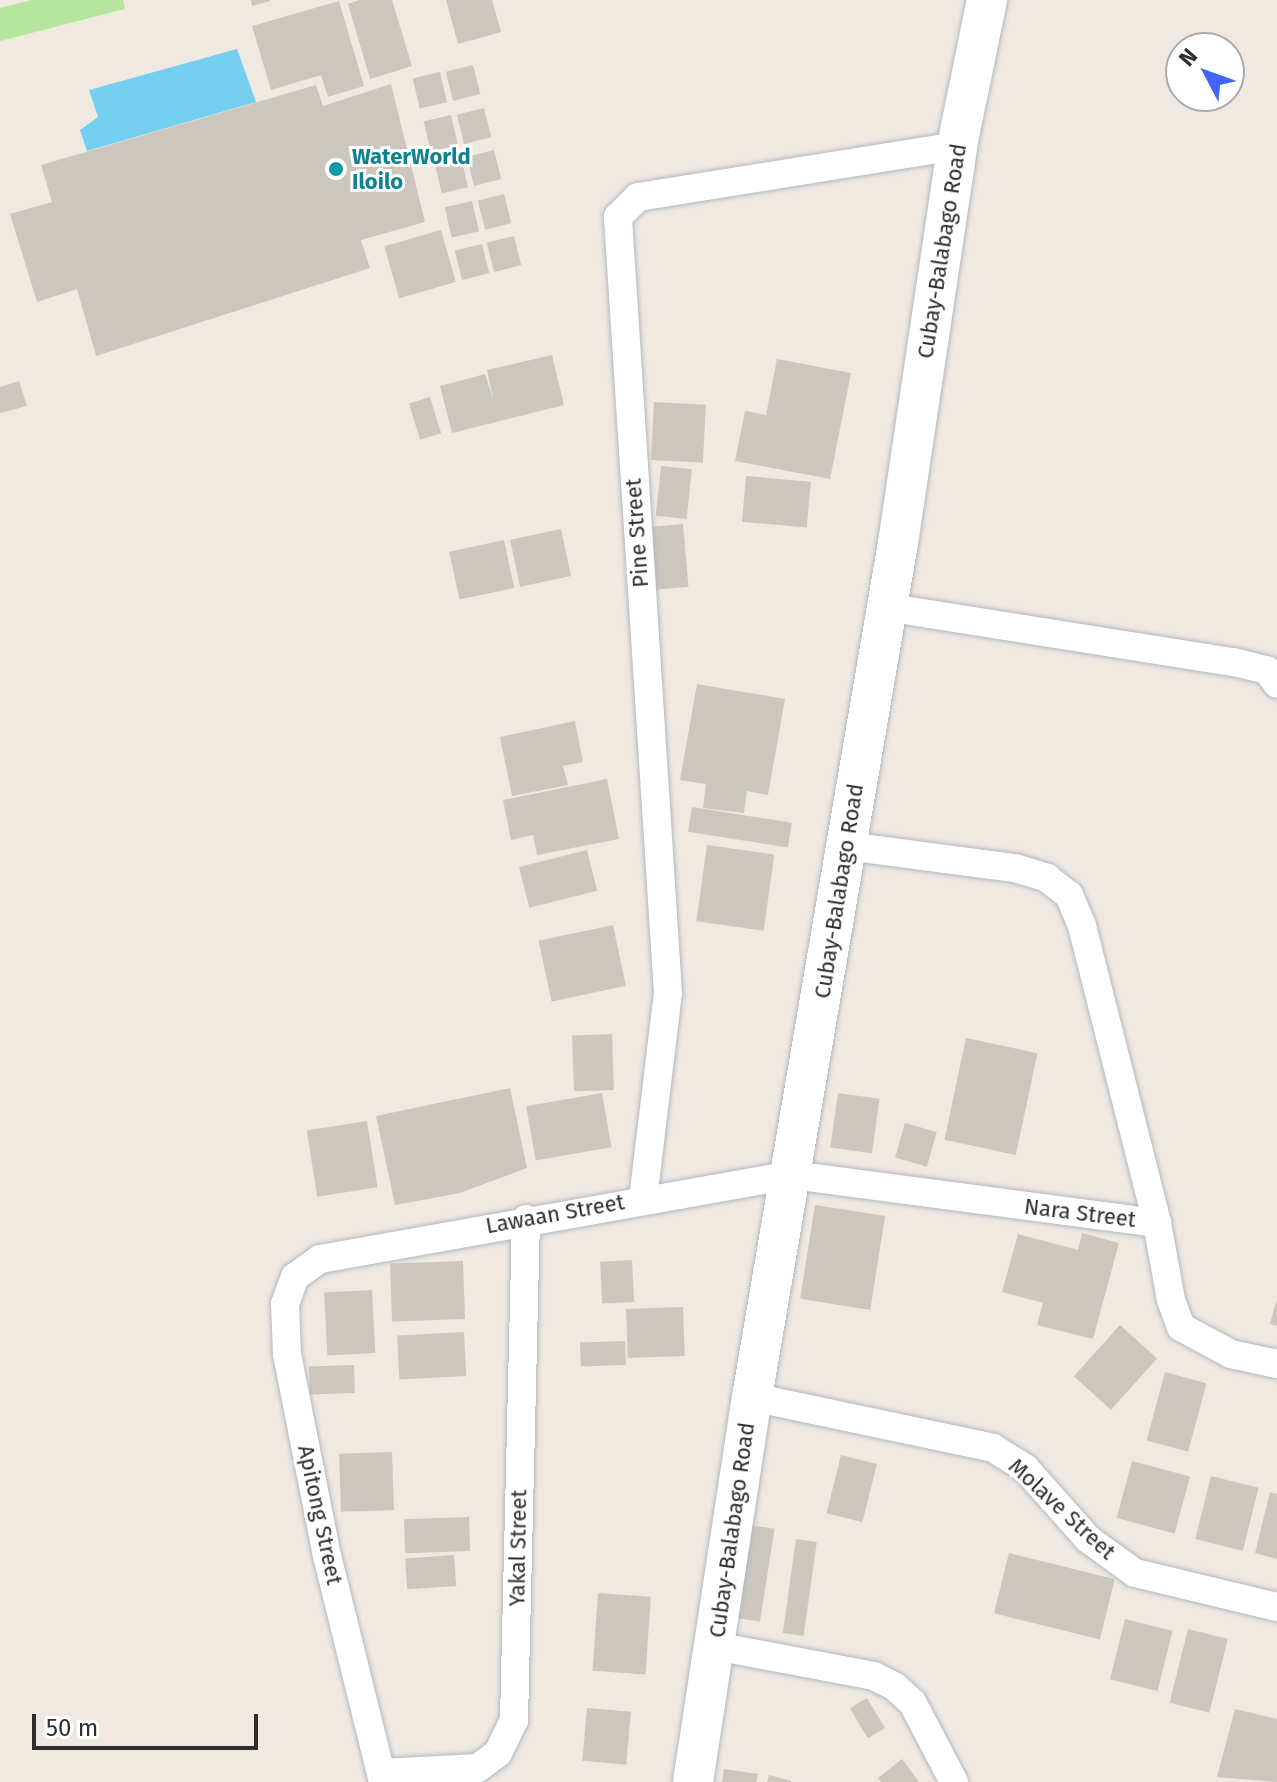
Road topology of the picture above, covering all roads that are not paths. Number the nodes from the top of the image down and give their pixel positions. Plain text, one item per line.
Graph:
1 (987, 0) edge
2 (957, 146) junction
3 (885, 607) junction
4 (1277, 684) edge
5 (847, 846) junction
6 (792, 1175) junction
7 (643, 1199) junction
8 (526, 1219) junction
9 (1157, 1223) junction
10 (320, 1259) joint
11 (1277, 1364) edge
12 (752, 1397) junction
13 (1277, 1607) edge
14 (715, 1646) junction
15 (383, 1778) edge
16 (960, 1780) edge
17 (693, 1782) edge

1 - 2 main road, Cubay-Balabago Road
2 - 3 main road, Cubay-Balabago Road
2 - 7 street, Pine Street
3 - 4 street
3 - 5 main road, Cubay-Balabago Road
5 - 6 main road, Cubay-Balabago Road
5 - 9 street
6 - 7 street, Lawaan Street
6 - 9 street, Nara Street
6 - 12 main road, Cubay-Balabago Road
7 - 8 street, Lawaan Street
8 - 10 street, Lawaan Street
8 - 15 street, Yakal Street
9 - 11 street, Nara Street
10 - 15 street, Apitong Street
12 - 13 street, Molave Street
12 - 14 main road, Cubay-Balabago Road
14 - 16 street
14 - 17 main road, Cubay-Balabago Road

